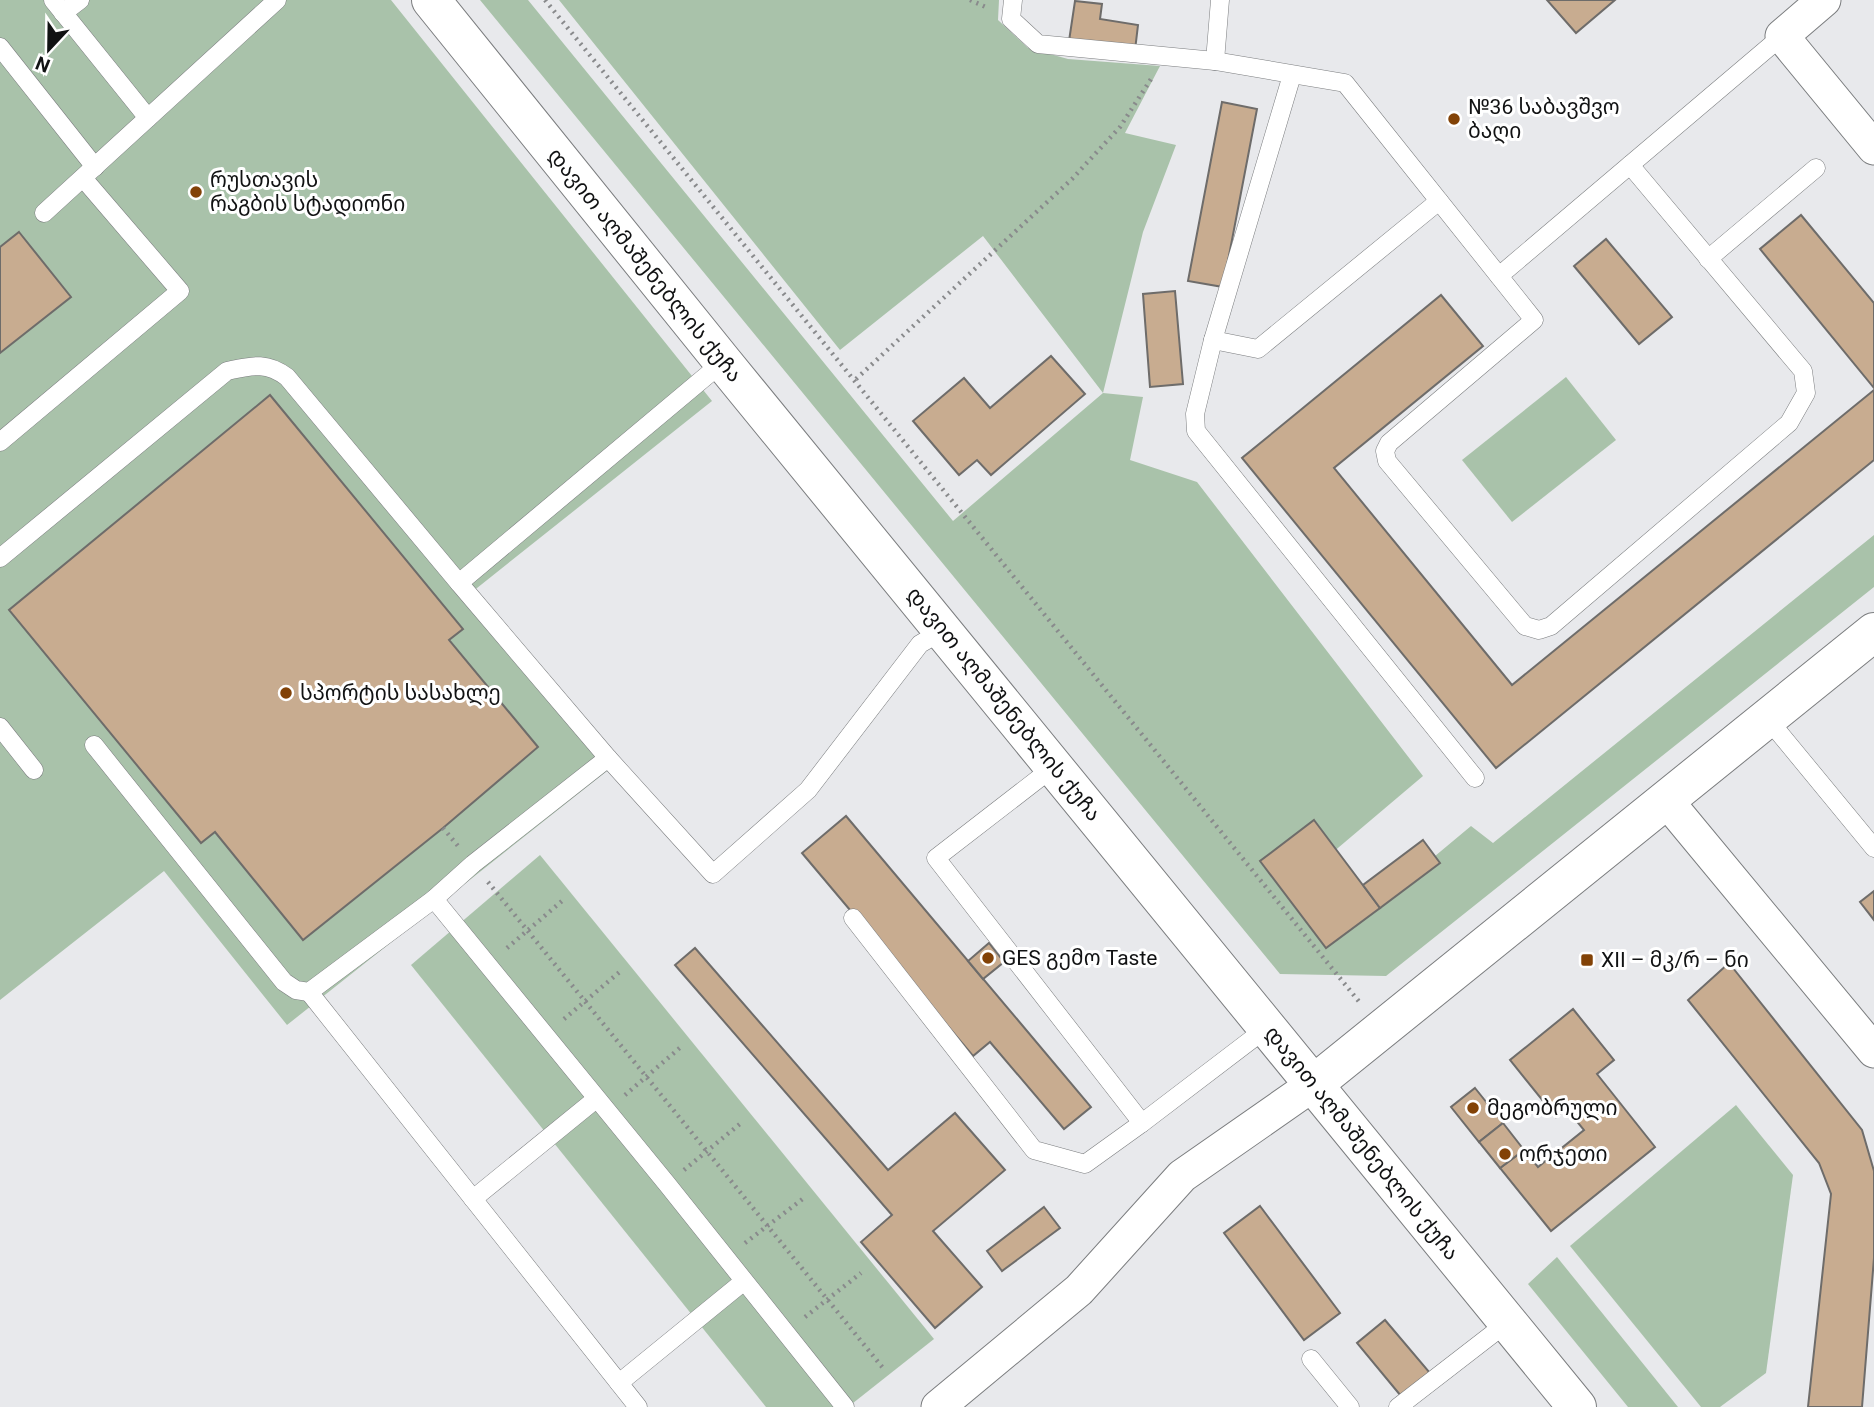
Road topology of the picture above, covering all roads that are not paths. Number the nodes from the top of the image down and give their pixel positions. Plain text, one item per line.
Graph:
1 (80, 0) edge
2 (277, 0) edge
3 (431, 0) edge
4 (1013, 0) edge
5 (1220, 0) edge
6 (1824, 0) edge
7 (58, 7) edge
8 (1782, 36) junction
9 (0, 47) edge
10 (1215, 61) junction
11 (1292, 75) junction
12 (148, 118) junction
13 (1874, 148) edge
14 (1630, 165) junction
15 (1816, 168) dead end
16 (89, 172) junction
17 (1439, 201) junction
18 (44, 213) dead end
19 (1708, 259) junction
20 (1499, 276) junction
21 (1213, 340) junction
22 (723, 362) junction
23 (0, 442) edge
24 (0, 558) edge
25 (459, 583) junction
26 (944, 629) junction
27 (1874, 632) edge
28 (1767, 718) junction
29 (0, 727) edge
30 (94, 745) dead end
31 (608, 758) junction
32 (1055, 766) junction
33 (34, 770) dead end
34 (1475, 778) dead end
35 (1666, 800) junction
36 (1874, 848) edge
37 (434, 899) junction
38 (853, 918) dead end
39 (309, 992) junction
40 (1268, 1027) junction
41 (1874, 1051) edge
42 (1314, 1084) junction
43 (601, 1105) junction
44 (1142, 1124) junction
45 (473, 1199) junction
46 (743, 1282) junction
47 (1508, 1322) junction
48 (1311, 1359) dead end
49 (619, 1383) junction
50 (1573, 1406) edge
51 (638, 1407) edge
52 (845, 1407) edge
53 (938, 1407) edge
54 (1350, 1407) edge
55 (1398, 1407) edge

1 - 7 lane
2 - 12 lane
3 - 22 main road, დავით აღმაშენებლის ქუჩა
4 - 10 lane
5 - 10 lane
6 - 8 street
7 - 12 lane
8 - 13 street
8 - 14 lane
9 - 16 lane
10 - 11 lane
11 - 17 lane
11 - 21 lane
12 - 16 lane
14 - 19 lane
14 - 20 lane
15 - 19 lane
16 - 18 lane
16 - 23 lane
17 - 20 lane
17 - 21 lane
19 - 20 lane
21 - 34 lane
22 - 25 lane
22 - 26 main road, დავით აღმაშენებლის ქუჩა
24 - 25 lane
25 - 31 lane
26 - 31 lane
26 - 32 main road, დავით აღმაშენებლის ქუჩა
27 - 28 main road
28 - 35 main road
28 - 36 lane
29 - 33 lane
30 - 39 lane
31 - 37 lane
32 - 40 main road, დავით აღმაშენებლის ქუჩა
32 - 44 lane
35 - 41 street
35 - 42 main road
37 - 39 lane
37 - 43 lane
38 - 44 lane
39 - 45 lane
40 - 42 main road, დავით აღმაშენებლის ქუჩა
40 - 44 lane
42 - 47 main road, დავით აღმაშენებლის ქუჩა
42 - 53 street
43 - 45 lane
43 - 46 lane
45 - 49 lane
46 - 49 lane
46 - 52 lane
47 - 50 main road, დავით აღმაშენებლის ქუჩა
47 - 55 lane
48 - 54 lane
49 - 51 lane

